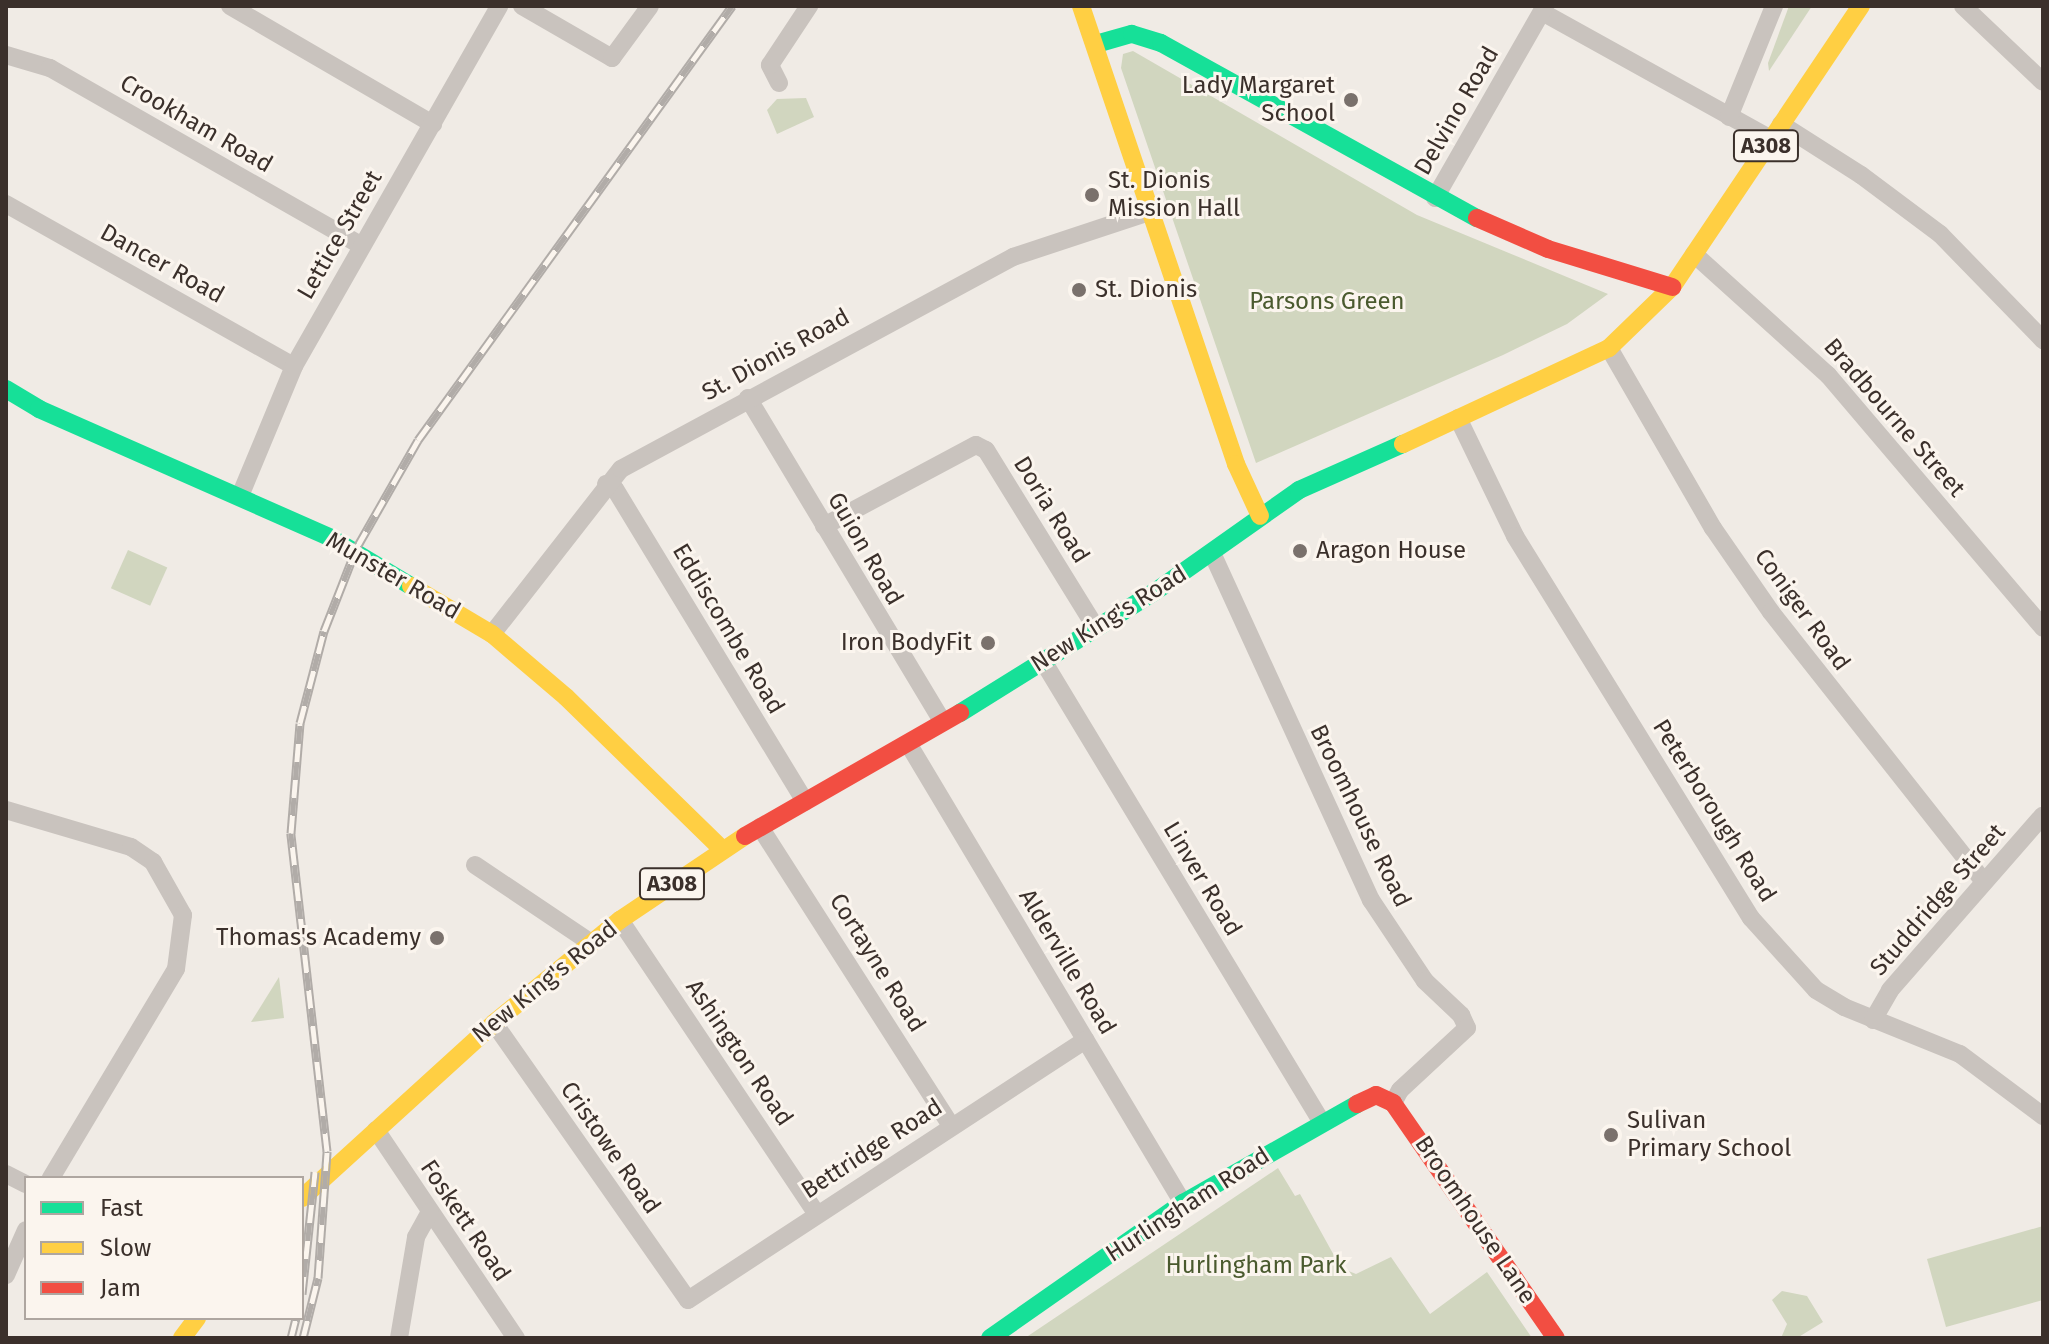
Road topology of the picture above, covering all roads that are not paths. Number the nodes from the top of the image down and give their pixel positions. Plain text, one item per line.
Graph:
1 (230, 6) edge
2 (499, 6) edge
3 (522, 6) edge
4 (650, 6) edge
5 (809, 6) edge
6 (1081, 6) edge
7 (1774, 6) edge
8 (1861, 6) edge
9 (1963, 6) edge
10 (1543, 9) edge
11 (1096, 44) junction
12 (6, 55) edge
13 (2043, 82) edge
14 (779, 83) dead end
15 (1729, 117) junction
16 (433, 124) junction
17 (1776, 132) junction
18 (1435, 198) junction
19 (6, 204) edge
20 (1152, 211) junction
21 (359, 244) junction
22 (1694, 254) junction
23 (1672, 287) junction
24 (2043, 340) edge
25 (1609, 348) junction
26 (294, 366) junction
27 (6, 389) edge
28 (748, 398) junction
29 (1458, 418) junction
30 (606, 484) junction
31 (240, 496) junction
32 (1260, 516) junction
33 (824, 526) junction
34 (1212, 553) junction
35 (1096, 628) junction
36 (2043, 628) edge
37 (492, 634) junction
38 (1043, 661) junction
39 (943, 722) junction
40 (909, 745) junction
41 (805, 802) junction
42 (6, 810) edge
43 (2043, 815) edge
44 (760, 827) junction
45 (722, 849) junction
46 (475, 865) dead end
47 (1984, 882) junction
48 (620, 920) junction
49 (591, 943) junction
50 (1873, 1020) junction
51 (494, 1023) junction
52 (1085, 1040) junction
53 (1393, 1103) junction
54 (2043, 1116) edge
55 (1321, 1121) junction
56 (951, 1126) junction
57 (376, 1130) junction
58 (6, 1174) edge
59 (52, 1176) edge
60 (24, 1183) edge
61 (304, 1196) edge
62 (1183, 1203) junction
63 (430, 1212) junction
64 (817, 1214) junction
65 (24, 1234) edge
66 (6, 1275) edge
67 (688, 1300) joint
68 (196, 1320) edge
69 (182, 1338) edge
70 (399, 1338) edge
71 (516, 1338) edge
72 (990, 1338) edge
73 (1556, 1338) edge

1 - 16 street
2 - 16 street, Lettice Street
3 - 4 street
5 - 14 street
6 - 11 street
7 - 15 street
8 - 17 street, New King's Road / A308
9 - 13 street
10 - 15 street
10 - 18 street, Delvino Road
11 - 18 street
11 - 20 street
12 - 21 street, Crookham Road
15 - 17 street
16 - 21 street, Lettice Street
17 - 22 street, New King's Road / A308
17 - 24 street
18 - 23 street
19 - 26 street, Dancer Road
20 - 28 street, St. Dionis Road
20 - 32 street
21 - 26 street, Lettice Street
22 - 23 street, New King's Road / A308
22 - 36 street, Bradbourne Street
23 - 25 street, New King's Road / A308
25 - 29 street, New King's Road / A308
25 - 47 street, Coniger Road
26 - 31 street, Lettice Street
27 - 31 street, Munster Road
28 - 30 street, St. Dionis Road
28 - 33 street, Guion Road
29 - 32 street, New King's Road / A308
29 - 50 street, Peterborough Road
30 - 37 street, St. Dionis Road
30 - 41 street, Eddiscombe Road
31 - 37 street, Munster Road
32 - 34 street, New King's Road / A308
33 - 35 street, Doria Road
33 - 39 street, Guion Road
34 - 35 street, New King's Road / A308
34 - 53 street, Broomhouse Road
35 - 38 street, New King's Road / A308
37 - 45 street, Munster Road
38 - 39 street, New King's Road / A308
38 - 55 street, Linver Road
39 - 40 street, New King's Road / A308
40 - 41 street, New King's Road / A308
40 - 52 street, Alderville Road
41 - 44 street, New King's Road / A308
42 - 59 street
43 - 47 street, Studdridge Street
44 - 45 street, New King's Road / A308
44 - 56 street, Cortayne Road
45 - 48 street, New King's Road / A308
46 - 49 street
47 - 50 street, Studdridge Street
48 - 49 street, New King's Road / A308
48 - 64 street, Ashington Road
49 - 51 street, New King's Road / A308
50 - 54 street, Peterborough Road
51 - 57 street, New King's Road / A308
51 - 67 street, Cristowe Road
52 - 56 street, Bettridge Road
52 - 62 street, Alderville Road
53 - 55 street, Hurlingham Road
53 - 73 street, Broomhouse Lane
55 - 62 street, Hurlingham Road
56 - 64 street, Bettridge Road
57 - 61 street, New King's Road / A308
57 - 63 street, Foskett Road
58 - 60 street
62 - 72 street, Hurlingham Road
63 - 70 street
63 - 71 street, Foskett Road
64 - 67 street, Bettridge Road
65 - 66 street
68 - 69 street

